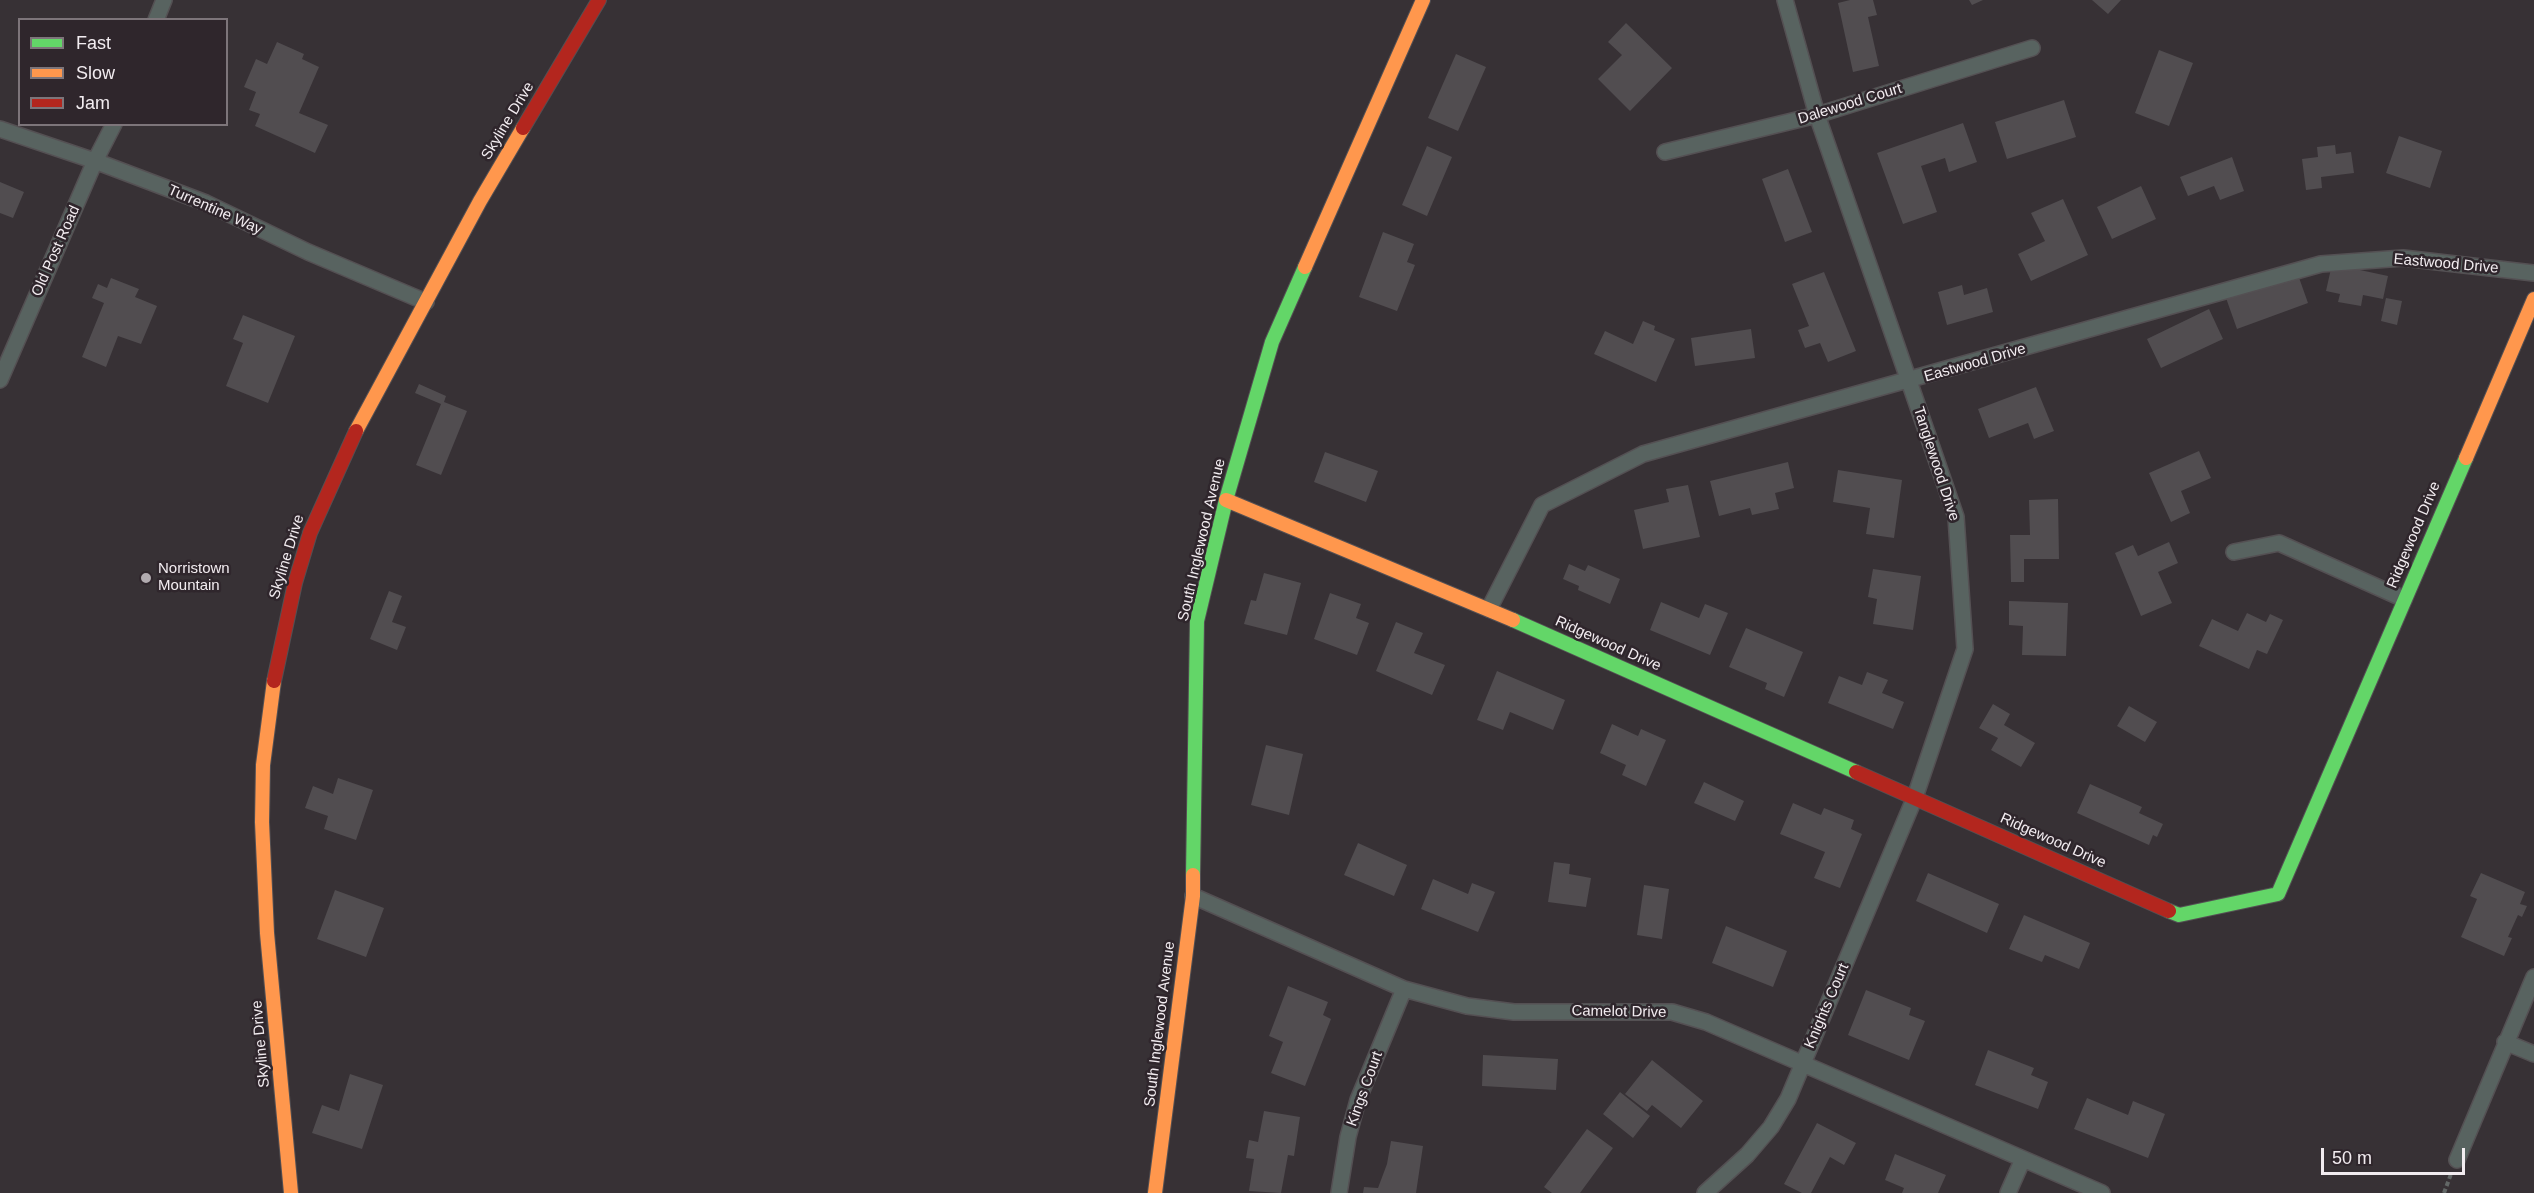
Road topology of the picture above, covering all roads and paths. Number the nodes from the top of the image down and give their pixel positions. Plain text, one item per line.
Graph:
1 (164, 0) edge
2 (599, 0) edge
3 (1423, 0) edge
4 (1785, 0) edge
5 (157, 18) edge
6 (2032, 48) dead end
7 (1817, 115) junction
8 (113, 126) edge
9 (0, 129) edge
10 (1665, 152) dead end
11 (95, 160) junction
12 (2534, 273) edge
13 (2534, 299) edge
14 (426, 302) junction
15 (0, 380) edge
16 (1908, 382) junction
17 (1226, 500) junction
18 (2235, 552) dead end
19 (2404, 599) junction
20 (1489, 609) junction
21 (1915, 797) junction
22 (1193, 896) junction
23 (2534, 977) edge
24 (1404, 989) junction
25 (2505, 1042) junction
26 (2534, 1054) edge
27 (1803, 1063) junction
28 (2023, 1159) junction
29 (2457, 1160) dead end
30 (291, 1193) edge
31 (1155, 1193) edge
32 (1339, 1193) edge
33 (1705, 1193) edge
34 (2008, 1193) edge
35 (2102, 1193) edge

1 - 5 street
2 - 14 street, Skyline Drive
3 - 17 street, South Inglewood Avenue
4 - 7 street, Tanglewood Drive
6 - 7 street, Dalewood Court
7 - 10 street, Dalewood Court
7 - 16 street, Tanglewood Drive
8 - 11 street, Old Post Road
9 - 11 street, Turrentine Way
11 - 14 street, Turrentine Way
11 - 15 street, Old Post Road
12 - 16 street, Eastwood Drive
13 - 19 street, Ridgewood Drive
14 - 30 street, Skyline Drive
16 - 20 street, Eastwood Drive
16 - 21 street, Tanglewood Drive
17 - 20 street, Ridgewood Drive
17 - 22 street, South Inglewood Avenue
18 - 19 street
19 - 21 street, Ridgewood Drive
20 - 21 street, Ridgewood Drive
21 - 27 street, Knights Court
22 - 24 street, Camelot Drive
22 - 31 street, South Inglewood Avenue
23 - 25 street
24 - 27 street, Camelot Drive
24 - 32 street, Kings Court
25 - 26 street
25 - 29 street
27 - 28 street, Camelot Drive
27 - 33 street, Knights Court
28 - 34 street
28 - 35 street, Camelot Drive

